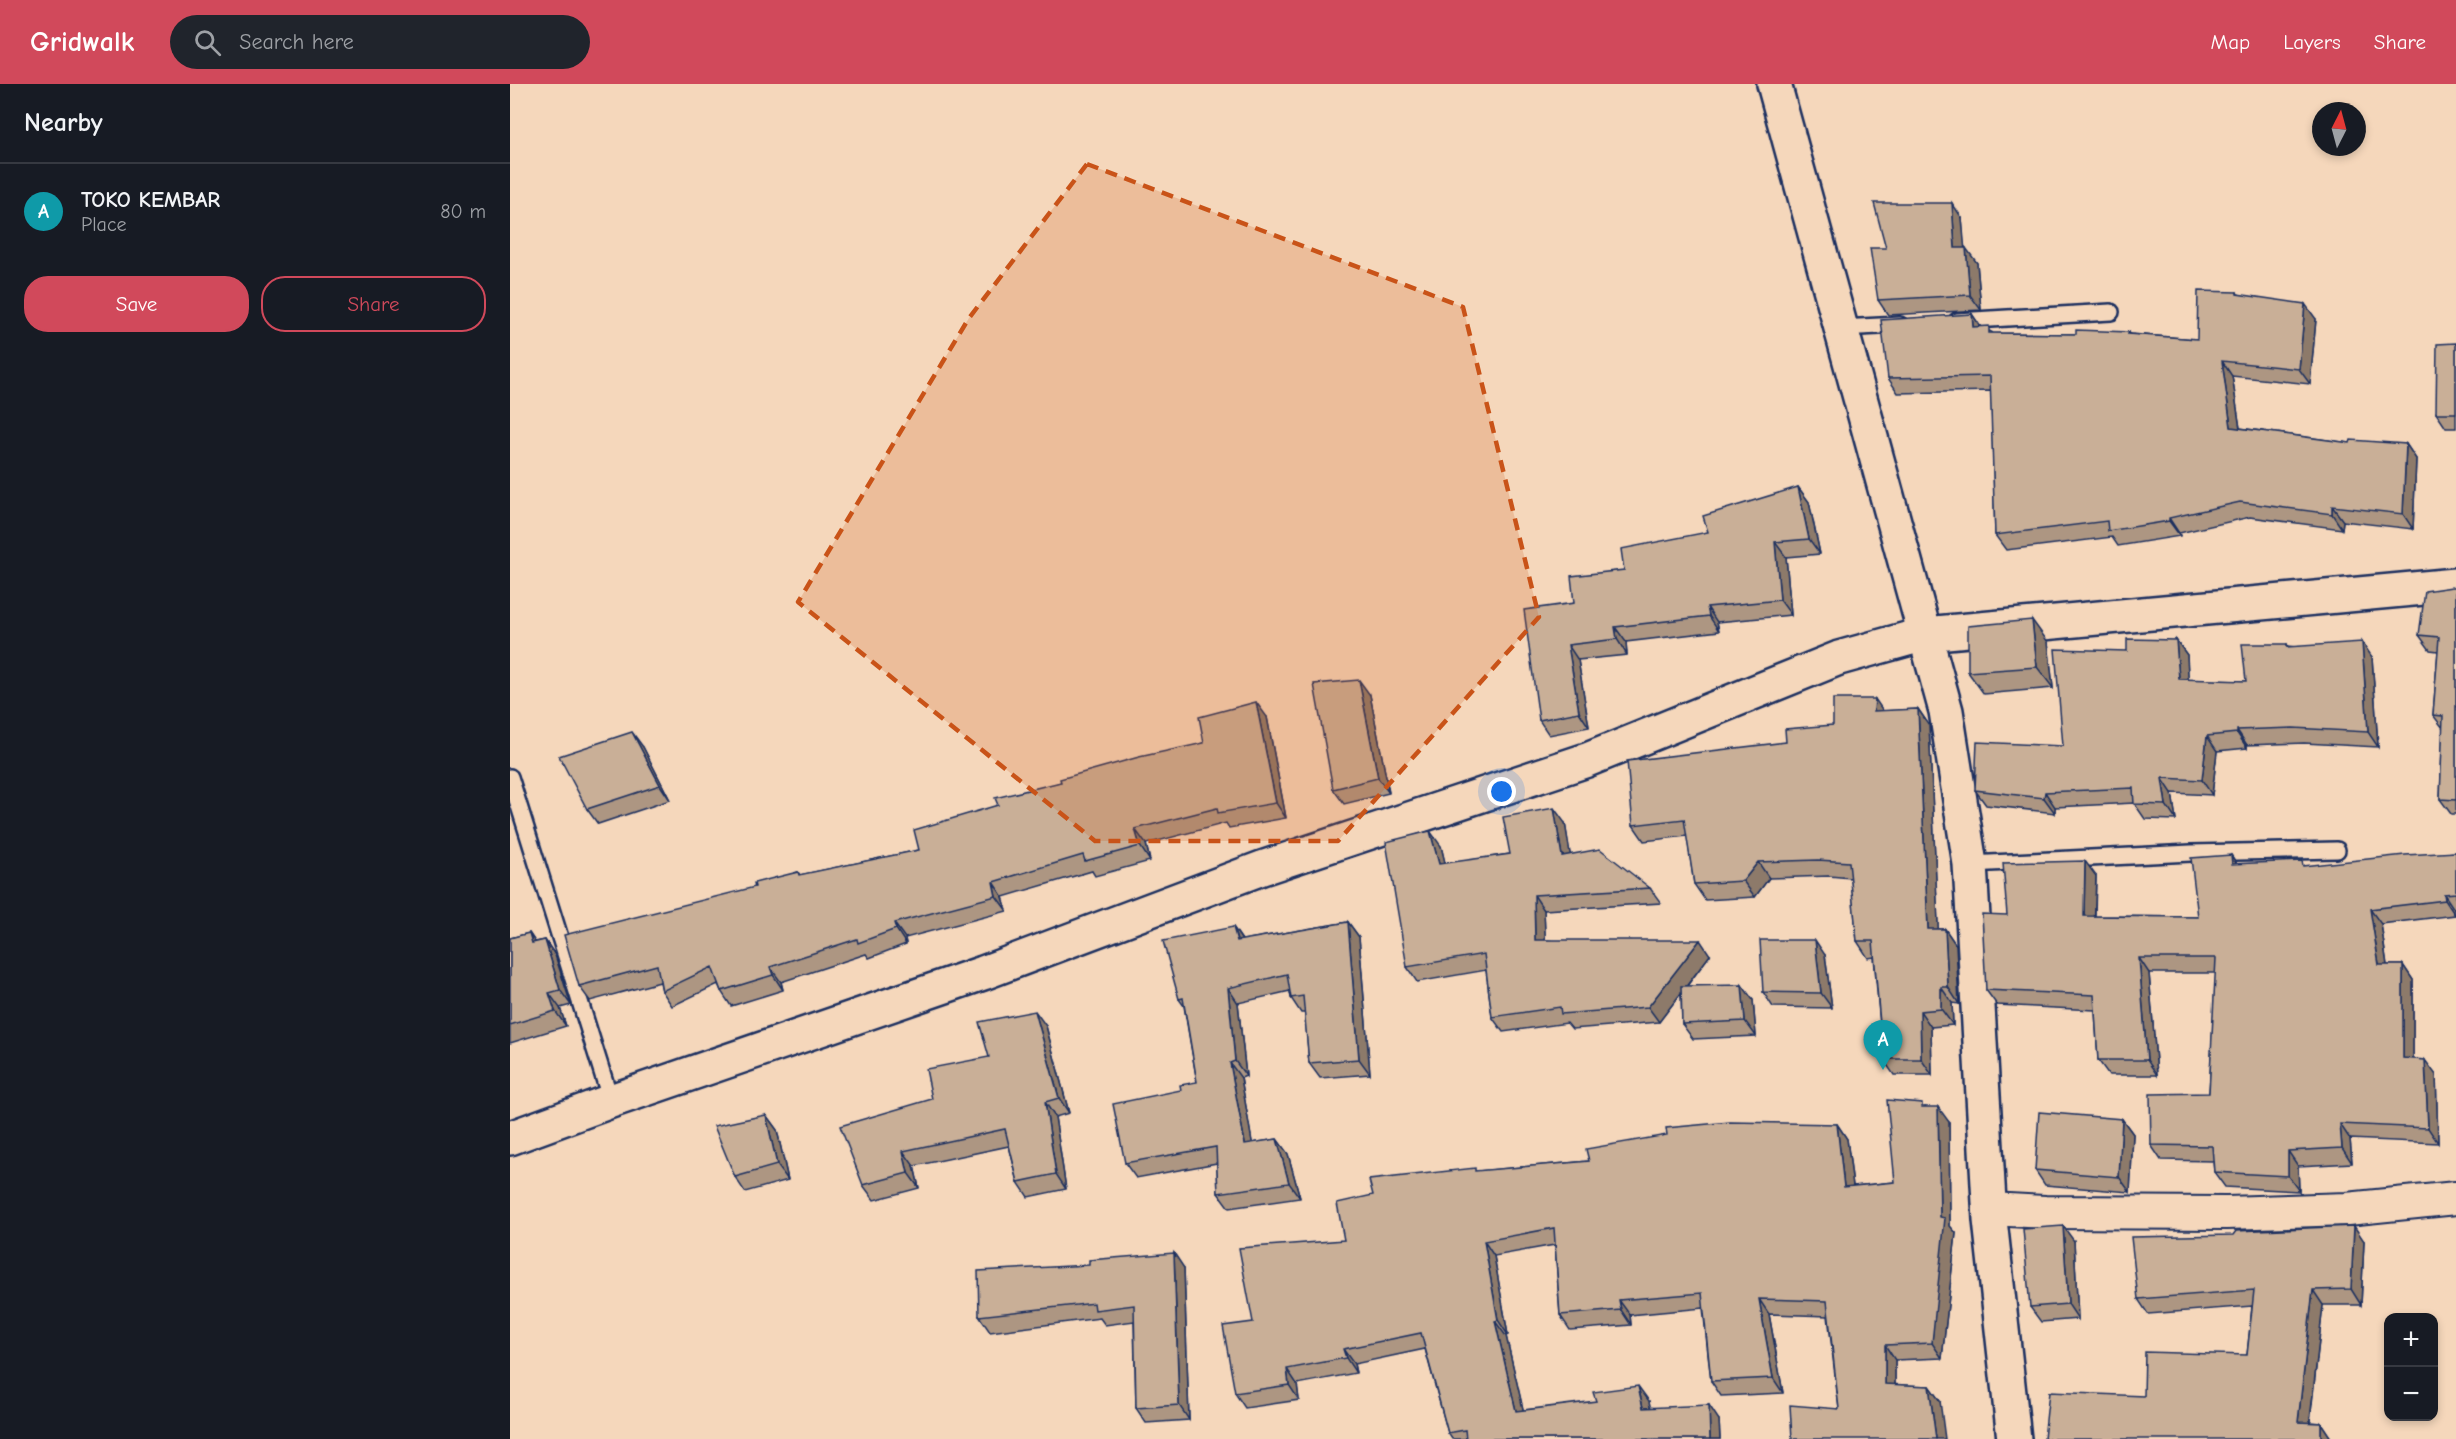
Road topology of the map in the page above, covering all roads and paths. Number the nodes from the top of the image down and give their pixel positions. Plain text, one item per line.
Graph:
1 (1774, 84) edge
2 (2111, 312) dead end
3 (1946, 322) edge
4 (1911, 324) edge
5 (1840, 328) junction
6 (2456, 585) edge
7 (1925, 634) junction
8 (510, 777) edge
9 (2337, 850) dead end
10 (1970, 864) junction
11 (611, 1101) junction
12 (510, 1138) edge
13 (2456, 1198) edge
14 (1990, 1209) junction
15 (2014, 1439) edge

1 - 5 street
2 - 3 lane
4 - 5 lane
5 - 7 street
6 - 7 street
7 - 10 street
7 - 11 street
8 - 11 lane
9 - 10 lane
10 - 14 street
11 - 12 street
13 - 14 street
14 - 15 street

